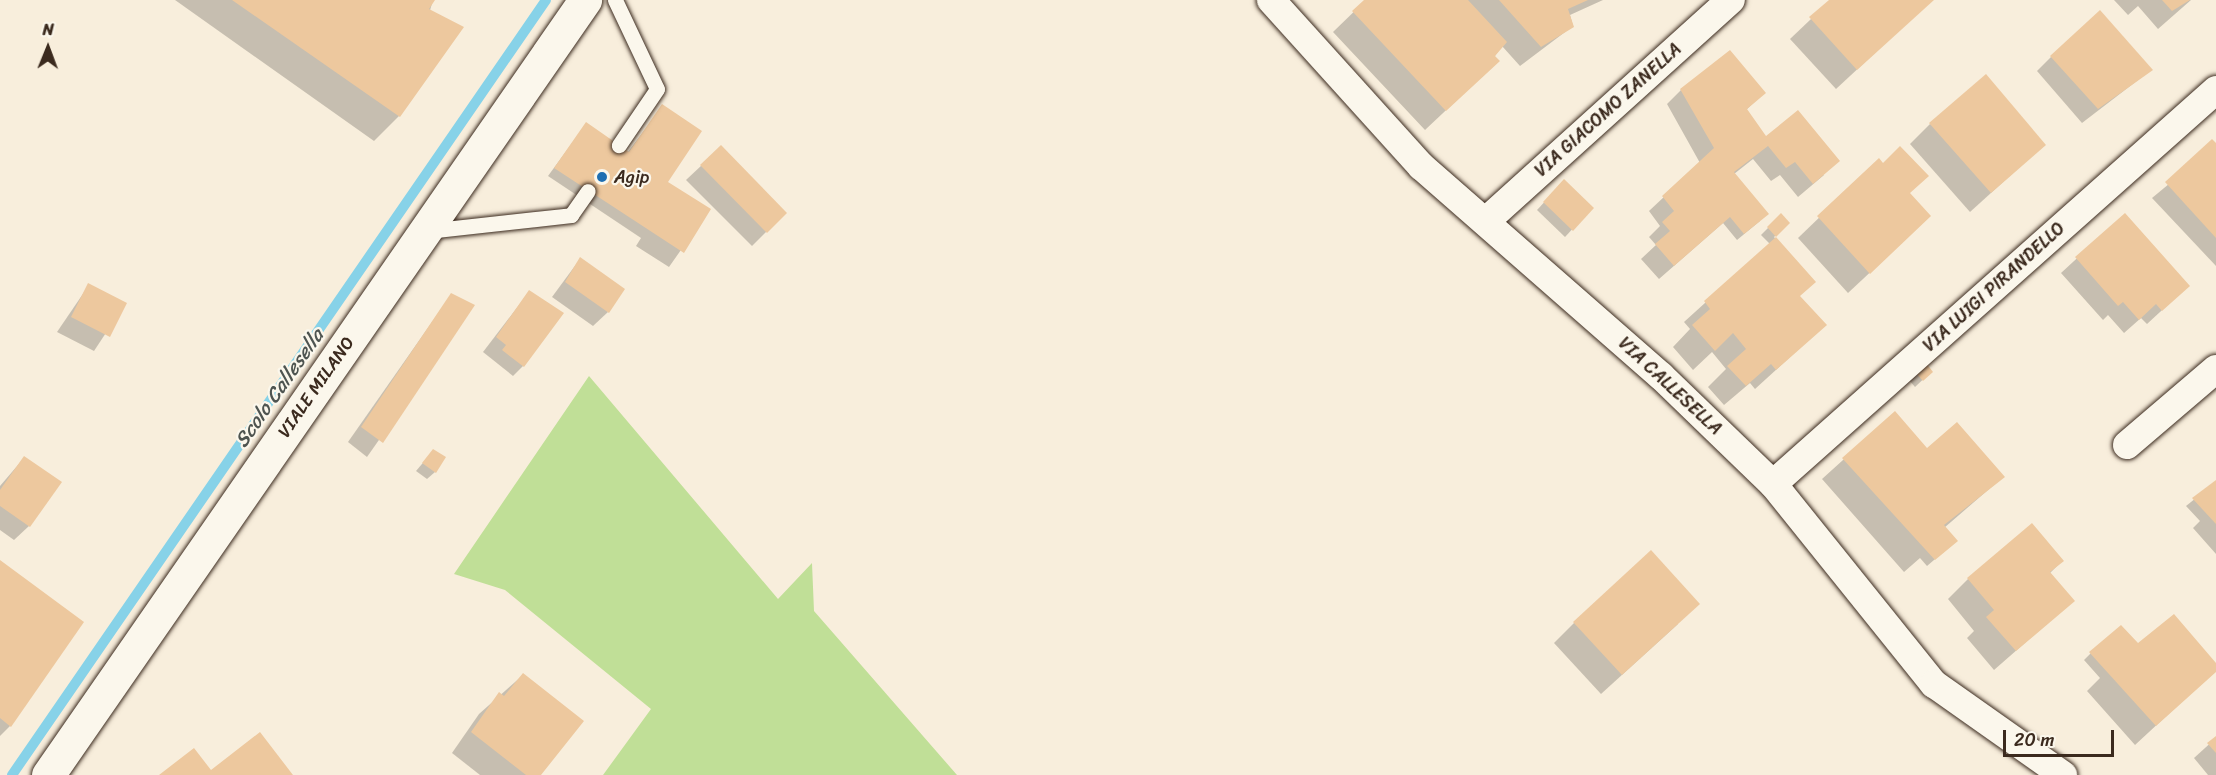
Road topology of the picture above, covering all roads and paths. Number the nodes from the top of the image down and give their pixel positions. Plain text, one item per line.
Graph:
1 (585, 0) edge
2 (615, 0) edge
3 (1271, 0) edge
4 (1712, 6) edge
5 (2216, 90) edge
6 (619, 146) dead end
7 (588, 191) dead end
8 (1486, 221) junction
9 (424, 232) junction
10 (2216, 369) edge
11 (2127, 446) dead end
12 (1773, 484) junction
13 (48, 775) edge
14 (2062, 775) edge

1 - 9 main road, VIALE MILANO
2 - 6 lane
3 - 8 street, VIA CALLESELLA
4 - 8 street, VIA GIACOMO ZANELLA
5 - 12 street, VIA LUIGI PIRANDELLO
7 - 9 lane
8 - 12 street, VIA CALLESELLA
9 - 13 main road, VIALE MILANO
10 - 11 street
12 - 14 street, VIA CALLESELLA

